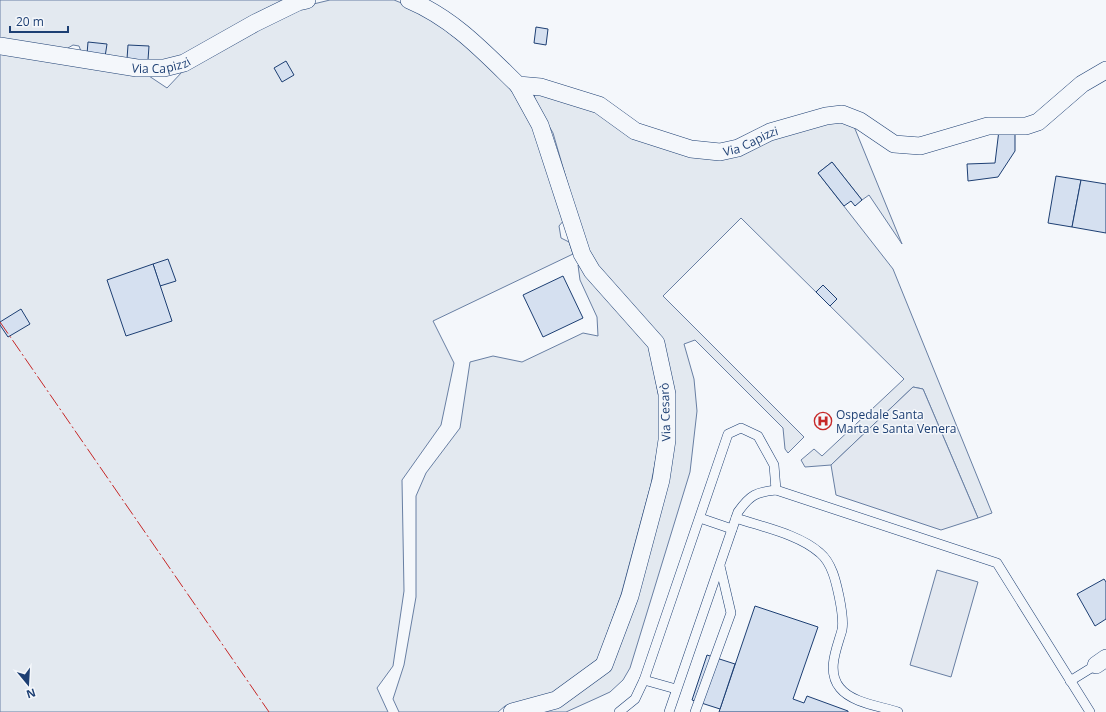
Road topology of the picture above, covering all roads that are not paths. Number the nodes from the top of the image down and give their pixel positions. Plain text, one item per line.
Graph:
1 (307, 0) edge
2 (412, 1) edge
3 (0, 46) edge
4 (1106, 70) edge
5 (518, 85) junction
6 (776, 490) junction
7 (700, 518) junction
8 (736, 518) junction
9 (732, 529) junction
10 (720, 566) junction
11 (1101, 662) edge
12 (644, 680) junction
13 (1070, 681) junction
14 (676, 689) junction
15 (512, 712) edge
16 (619, 712) edge
17 (669, 712) edge
18 (695, 712) edge
19 (898, 712) edge
20 (1090, 712) edge

1 - 3 street, Via Capizzi
2 - 5 street
4 - 5 street, Via Capizzi
5 - 15 street, Via Cesarò
6 - 7 lane
6 - 8 lane
6 - 13 lane
7 - 9 lane
7 - 12 lane
8 - 9 lane
8 - 19 lane
9 - 10 lane
10 - 14 lane
10 - 18 lane
11 - 13 lane
12 - 14 lane
12 - 16 lane
13 - 20 lane
14 - 17 lane

